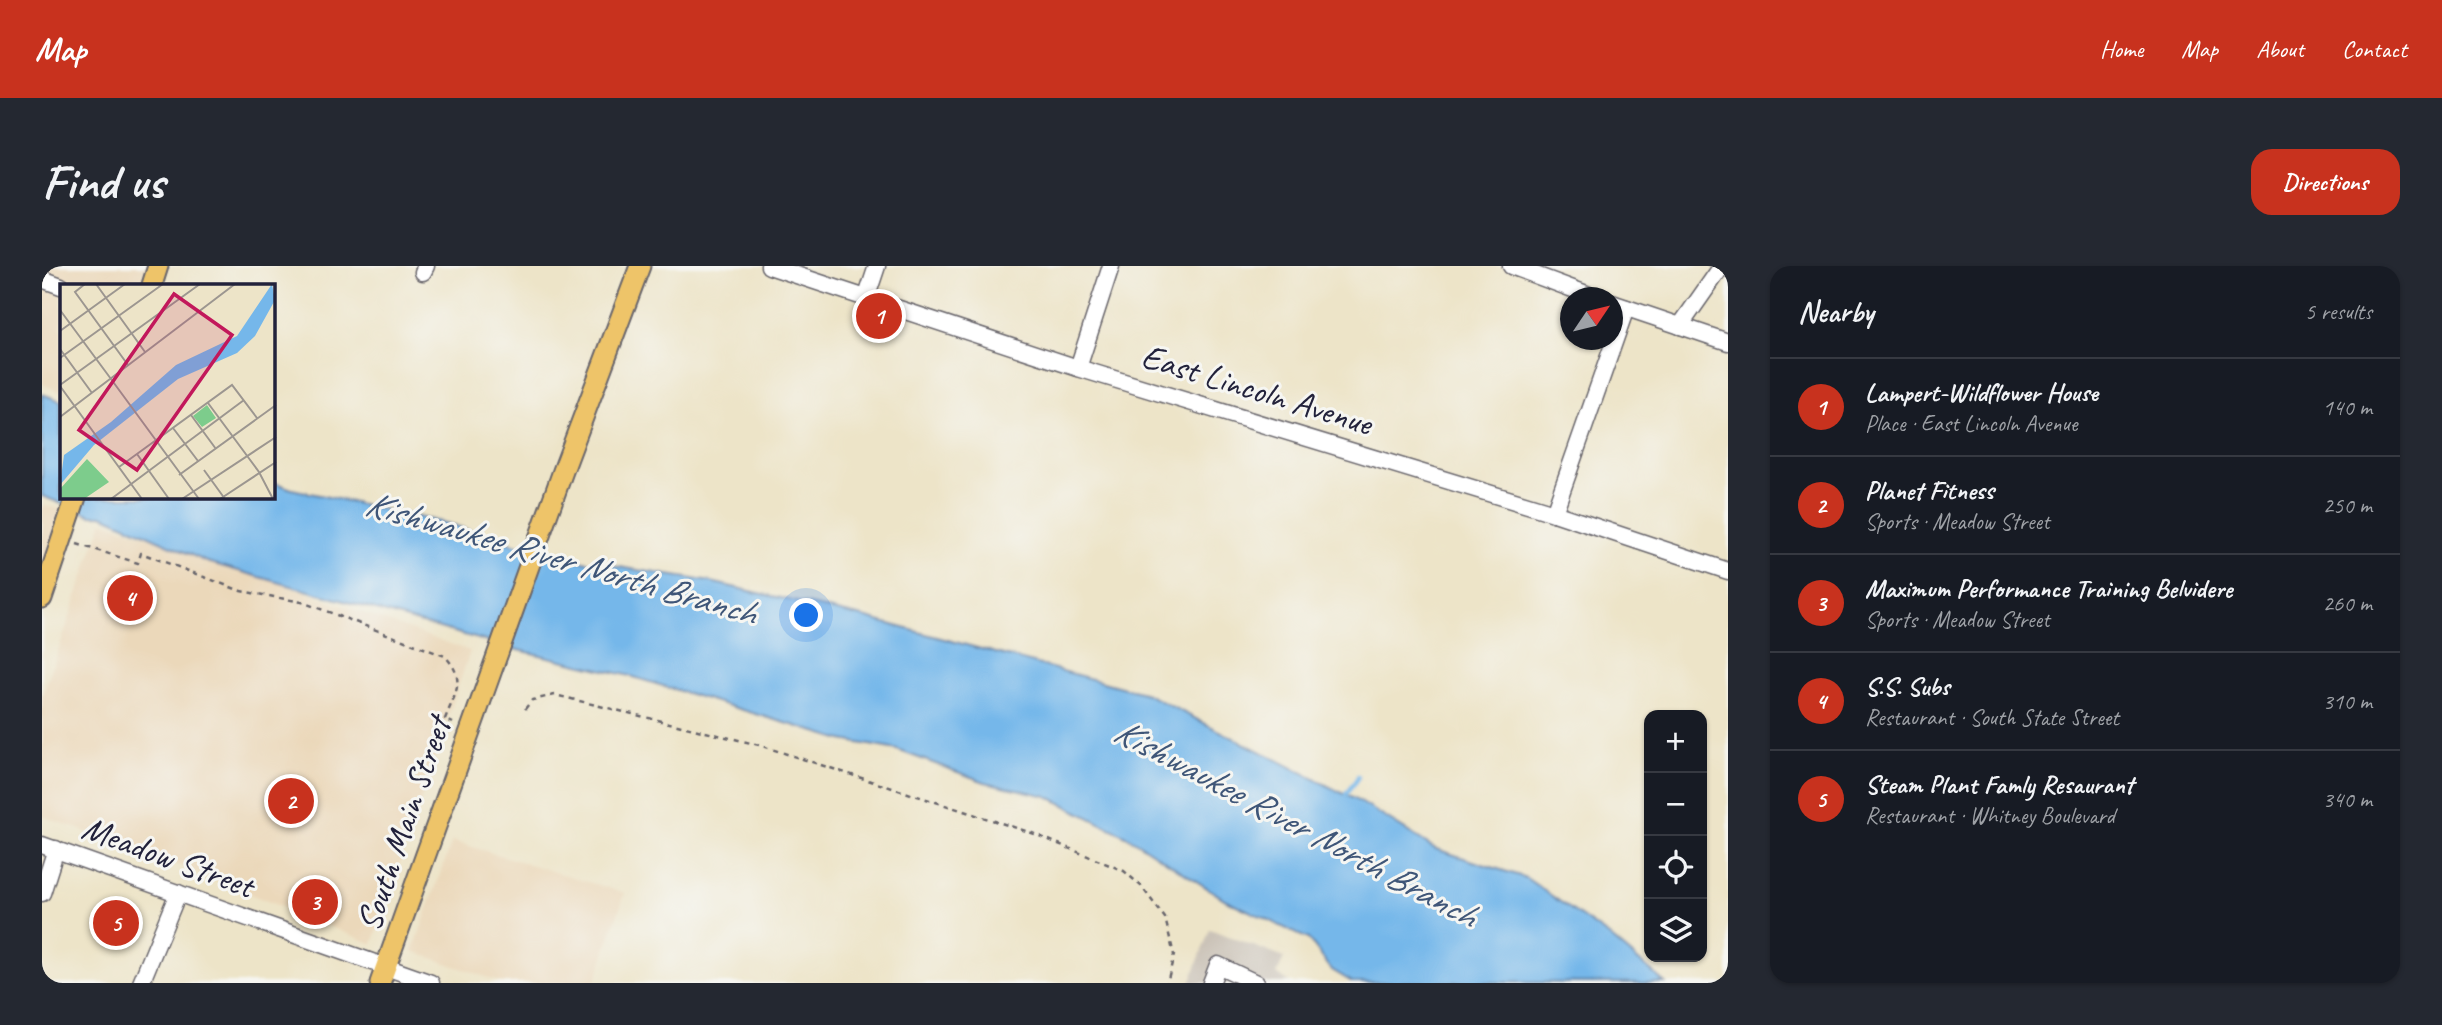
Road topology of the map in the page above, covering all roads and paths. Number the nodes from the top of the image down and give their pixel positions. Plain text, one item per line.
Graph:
1 (158, 266) edge
2 (640, 266) edge
3 (769, 266) edge
4 (877, 266) edge
5 (1111, 266) edge
6 (1511, 266) edge
7 (1722, 266) edge
8 (42, 279) edge
9 (152, 284) edge
10 (60, 286) edge
11 (1567, 287) edge
12 (867, 296) junction
13 (1623, 307) edge
14 (1679, 326) junction
15 (1728, 342) edge
16 (1605, 350) edge
17 (1078, 368) junction
18 (75, 499) edge
19 (1553, 513) junction
20 (63, 537) junction
21 (1728, 571) edge
22 (42, 597) edge
23 (526, 709) dead end
24 (469, 731) junction
25 (49, 847) edge
26 (178, 892) junction
27 (42, 893) edge
28 (383, 975) edge
29 (141, 983) edge
30 (430, 983) edge
31 (1167, 983) edge
32 (1211, 983) edge
33 (1256, 983) edge

1 - 9 main road
2 - 24 main road, South Main Street
3 - 12 street, East Lincoln Avenue
4 - 12 street
5 - 17 street
6 - 11 street
7 - 14 street
8 - 10 street
12 - 17 street, East Lincoln Avenue
13 - 14 street
14 - 15 street
16 - 19 street
17 - 19 street, East Lincoln Avenue
18 - 20 main road
19 - 21 street, East Lincoln Avenue
20 - 22 main road
20 - 24 path
23 - 31 path
24 - 28 main road, South Main Street
25 - 26 street, Meadow Street
25 - 27 street
26 - 28 street, Meadow Street
26 - 29 street
28 - 30 street, Meadow Street
32 - 33 street

